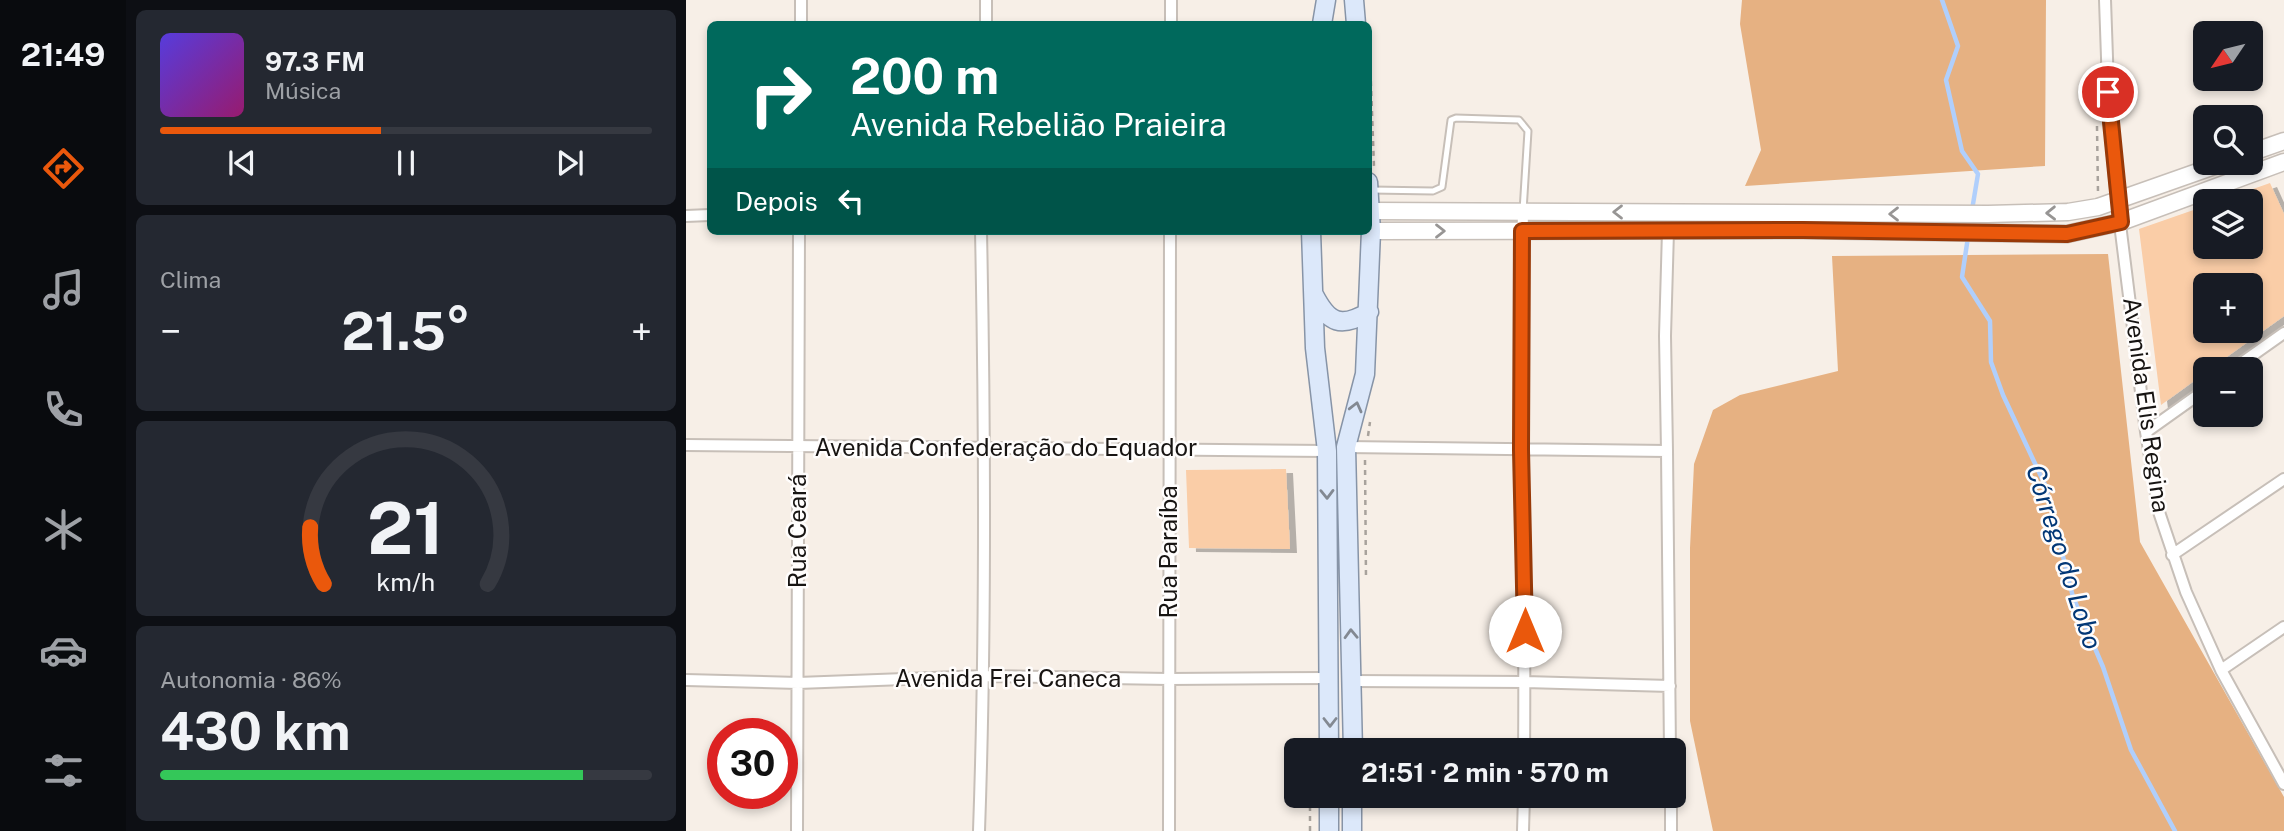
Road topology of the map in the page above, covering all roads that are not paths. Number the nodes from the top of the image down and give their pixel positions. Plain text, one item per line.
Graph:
1 (801, 0) edge
2 (986, 0) edge
3 (1171, 0) edge
4 (1326, 0) edge
5 (1354, 0) edge
6 (2105, 0) edge
7 (801, 21) edge
8 (986, 21) edge
9 (1171, 21) edge
10 (1322, 21) edge
11 (1356, 21) edge
12 (2284, 141) edge
13 (2263, 148) edge
14 (2284, 162) edge
15 (2193, 173) edge
16 (2167, 182) junction
17 (1372, 189) edge
18 (2117, 200) junction
19 (2175, 202) junction
20 (1372, 211) edge
21 (1522, 212) junction
22 (1648, 212) junction
23 (707, 215) edge
24 (686, 216) edge
25 (2121, 222) junction
26 (1372, 231) edge
27 (1522, 231) junction
28 (1649, 231) junction
29 (1668, 231) junction
30 (799, 235) edge
31 (981, 235) edge
32 (1170, 235) edge
33 (1311, 235) edge
34 (1371, 235) edge
35 (1313, 292) junction
36 (1369, 312) junction
37 (2284, 333) edge
38 (2251, 357) edge
39 (2193, 399) edge
40 (2146, 432) junction
41 (686, 445) edge
42 (798, 446) junction
43 (1346, 447) junction
44 (986, 449) junction
45 (1169, 449) junction
46 (1521, 450) junction
47 (1327, 451) junction
48 (1667, 452) junction
49 (2284, 479) edge
50 (2172, 555) junction
51 (2284, 627) edge
52 (2221, 670) junction
53 (984, 676) junction
54 (1330, 678) junction
55 (1169, 679) junction
56 (686, 680) edge
57 (1353, 681) junction
58 (1525, 682) junction
59 (798, 683) junction
60 (1670, 685) junction
61 (1329, 738) edge
62 (1353, 738) edge
63 (1524, 738) edge
64 (1670, 738) edge
65 (2282, 778) edge
66 (1329, 808) edge
67 (1352, 808) edge
68 (1524, 808) edge
69 (1671, 808) edge
70 (797, 831) edge
71 (979, 831) edge
72 (1169, 831) edge
73 (1329, 831) edge
74 (1352, 831) edge
75 (1523, 831) edge
76 (1671, 831) edge

1 - 7 street
2 - 8 street
3 - 9 street
4 - 10 main road
5 - 11 main road
6 - 18 street, Avenida Elis Regina
12 - 13 street
14 - 19 street
15 - 16 street
16 - 18 street
16 - 19 street
17 - 21 lane
18 -> 22 street
18 - 25 street, Avenida Elis Regina
19 - 25 street
20 - 21 street
22 -> 21 street
21 - 27 street
22 - 28 street
23 - 24 street
25 - 29 street
25 - 40 street, Avenida Elis Regina
26 -> 27 street
27 - 28 street
27 - 46 street
28 - 29 street
29 - 48 street
30 - 42 street, Rua Ceará
31 - 44 street
32 - 45 street, Rua Paraíba
33 - 35 main road
34 - 36 main road
35 - 36 main road
35 - 47 main road
43 -> 36 main road
37 - 38 street
39 - 40 street
40 - 50 street, Avenida Elis Regina
41 - 42 street, Avenida Confederação do Equador
42 - 44 street, Avenida Confederação do Equador
42 - 59 street, Rua Ceará
43 - 46 street
57 -> 43 main road
44 - 45 street, Avenida Confederação do Equador
44 - 53 street
45 - 47 street, Avenida Confederação do Equador
45 - 55 street, Rua Paraíba
46 - 48 street
46 - 58 street
47 -> 54 main road
48 - 60 street
49 - 50 street
50 - 52 street, Avenida Elis Regina
51 - 52 street
52 - 65 street, Avenida Elis Regina
53 - 55 street, Avenida Frei Caneca
53 - 59 street, Avenida Frei Caneca
53 - 71 street
54 - 55 street, Avenida Frei Caneca
54 -> 61 main road
55 - 72 street, Rua Paraíba
56 - 59 street, Avenida Frei Caneca
57 - 58 street
57 - 62 main road
58 - 60 street
58 - 63 street
59 - 70 street, Rua Ceará
60 - 64 street
66 - 73 main road
67 - 74 main road
68 - 75 street
69 - 76 street

